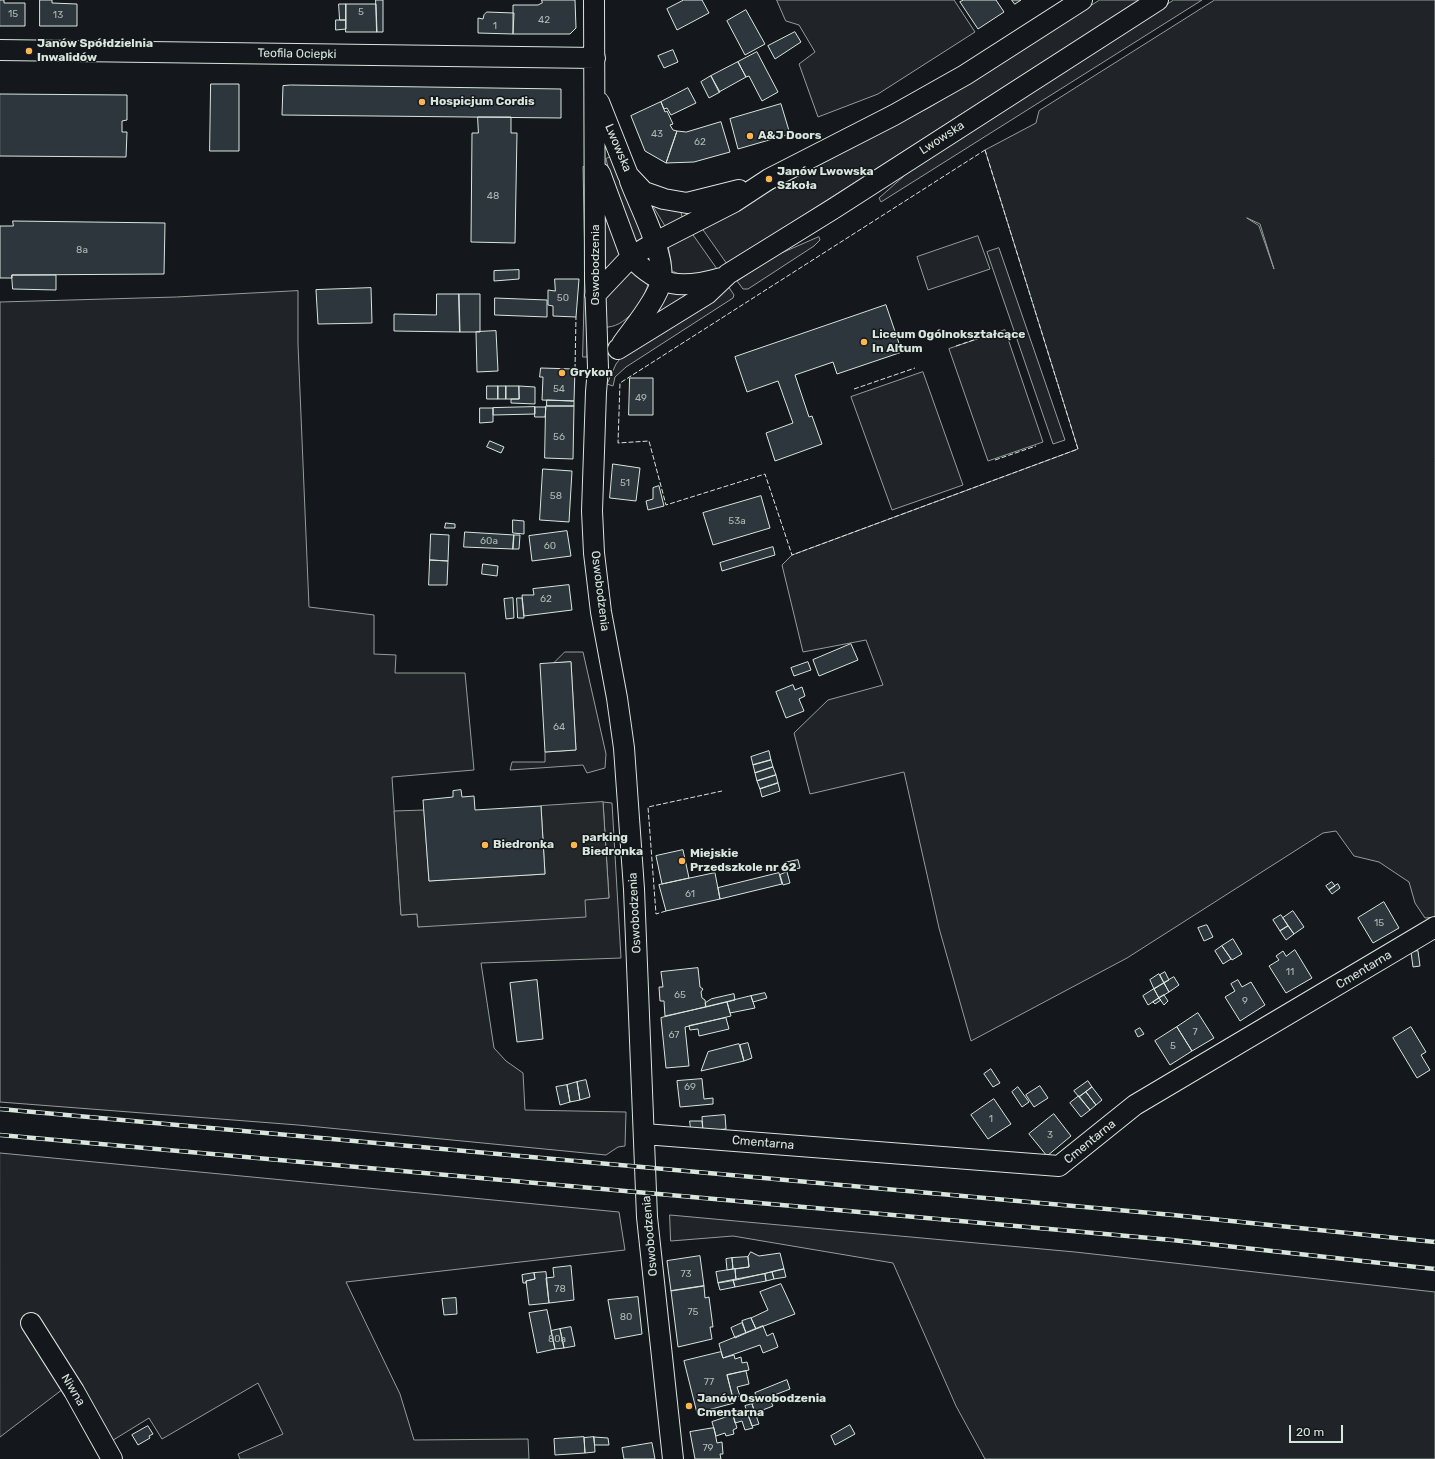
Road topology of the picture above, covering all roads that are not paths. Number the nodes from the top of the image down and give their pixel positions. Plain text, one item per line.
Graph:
1 (594, 0) edge
2 (1082, 0) edge
3 (1158, 0) edge
4 (0, 50) edge
5 (595, 58) junction
6 (595, 91) junction
7 (596, 162) junction
8 (628, 175) junction
9 (769, 179) junction
10 (654, 243) junction
11 (631, 257) junction
12 (725, 276) junction
13 (661, 281) junction
14 (595, 295) junction
15 (618, 349) junction
16 (598, 368) junction
17 (1435, 927) edge
18 (644, 1134) junction
19 (31, 1323) dead end
20 (112, 1459) edge
21 (673, 1459) edge

1 - 5 street, Oswobodzenia
2 - 9 street, Lwowska
3 - 12 street, Lwowska
4 - 5 street, Teofila Ociepki
5 - 6 street, Oswobodzenia
6 - 7 street, Oswobodzenia
6 - 8 street, Lwowska
7 - 11 street, Oswobodzenia
7 - 14 street, Oswobodzenia
8 - 9 street, Lwowska
8 - 10 street
9 - 10 street, Lwowska
10 - 11 street, Lwowska
10 - 13 street
11 - 13 street, Lwowska
11 - 14 street, Lwowska
12 - 13 street, Lwowska
12 - 15 street, Lwowska
13 - 15 street
14 - 16 street, Oswobodzenia
15 - 16 street
16 - 18 street, Oswobodzenia
17 - 18 street, Cmentarna
18 - 21 street, Oswobodzenia
19 - 20 street, Niwna

